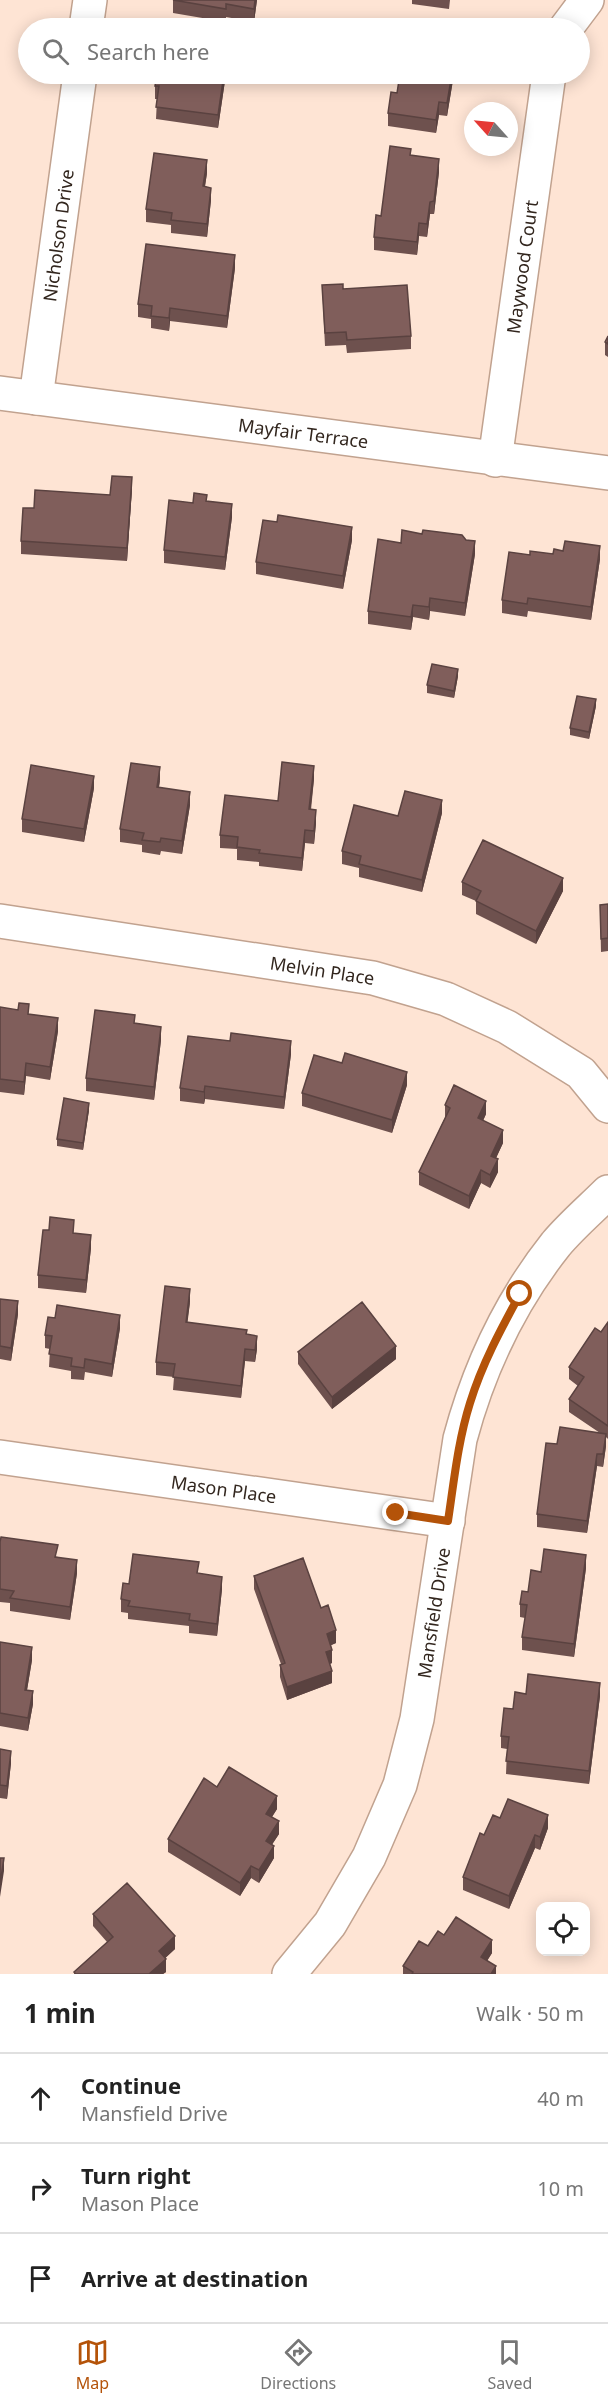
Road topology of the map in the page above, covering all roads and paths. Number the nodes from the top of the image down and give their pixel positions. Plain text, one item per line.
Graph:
1 (90, 0) edge
2 (587, 0) edge
3 (87, 18) edge
4 (574, 18) edge
5 (79, 84) edge
6 (548, 84) edge
7 (0, 393) edge
8 (36, 398) junction
9 (495, 460) junction
10 (608, 473) edge
11 (0, 921) edge
12 (608, 1106) edge
13 (608, 1192) edge
14 (0, 1457) edge
15 (448, 1521) junction
16 (289, 1974) edge

1 - 3 street
2 - 4 street
5 - 8 street, Nicholson Drive
6 - 9 street, Maywood Court
7 - 8 street, Mayfair Terrace
8 - 9 street, Mayfair Terrace
9 - 10 street, Mayfair Terrace
11 - 12 street, Melvin Place
13 - 15 street, Mansfield Drive
14 - 15 street, Mason Place
15 - 16 street, Mansfield Drive

